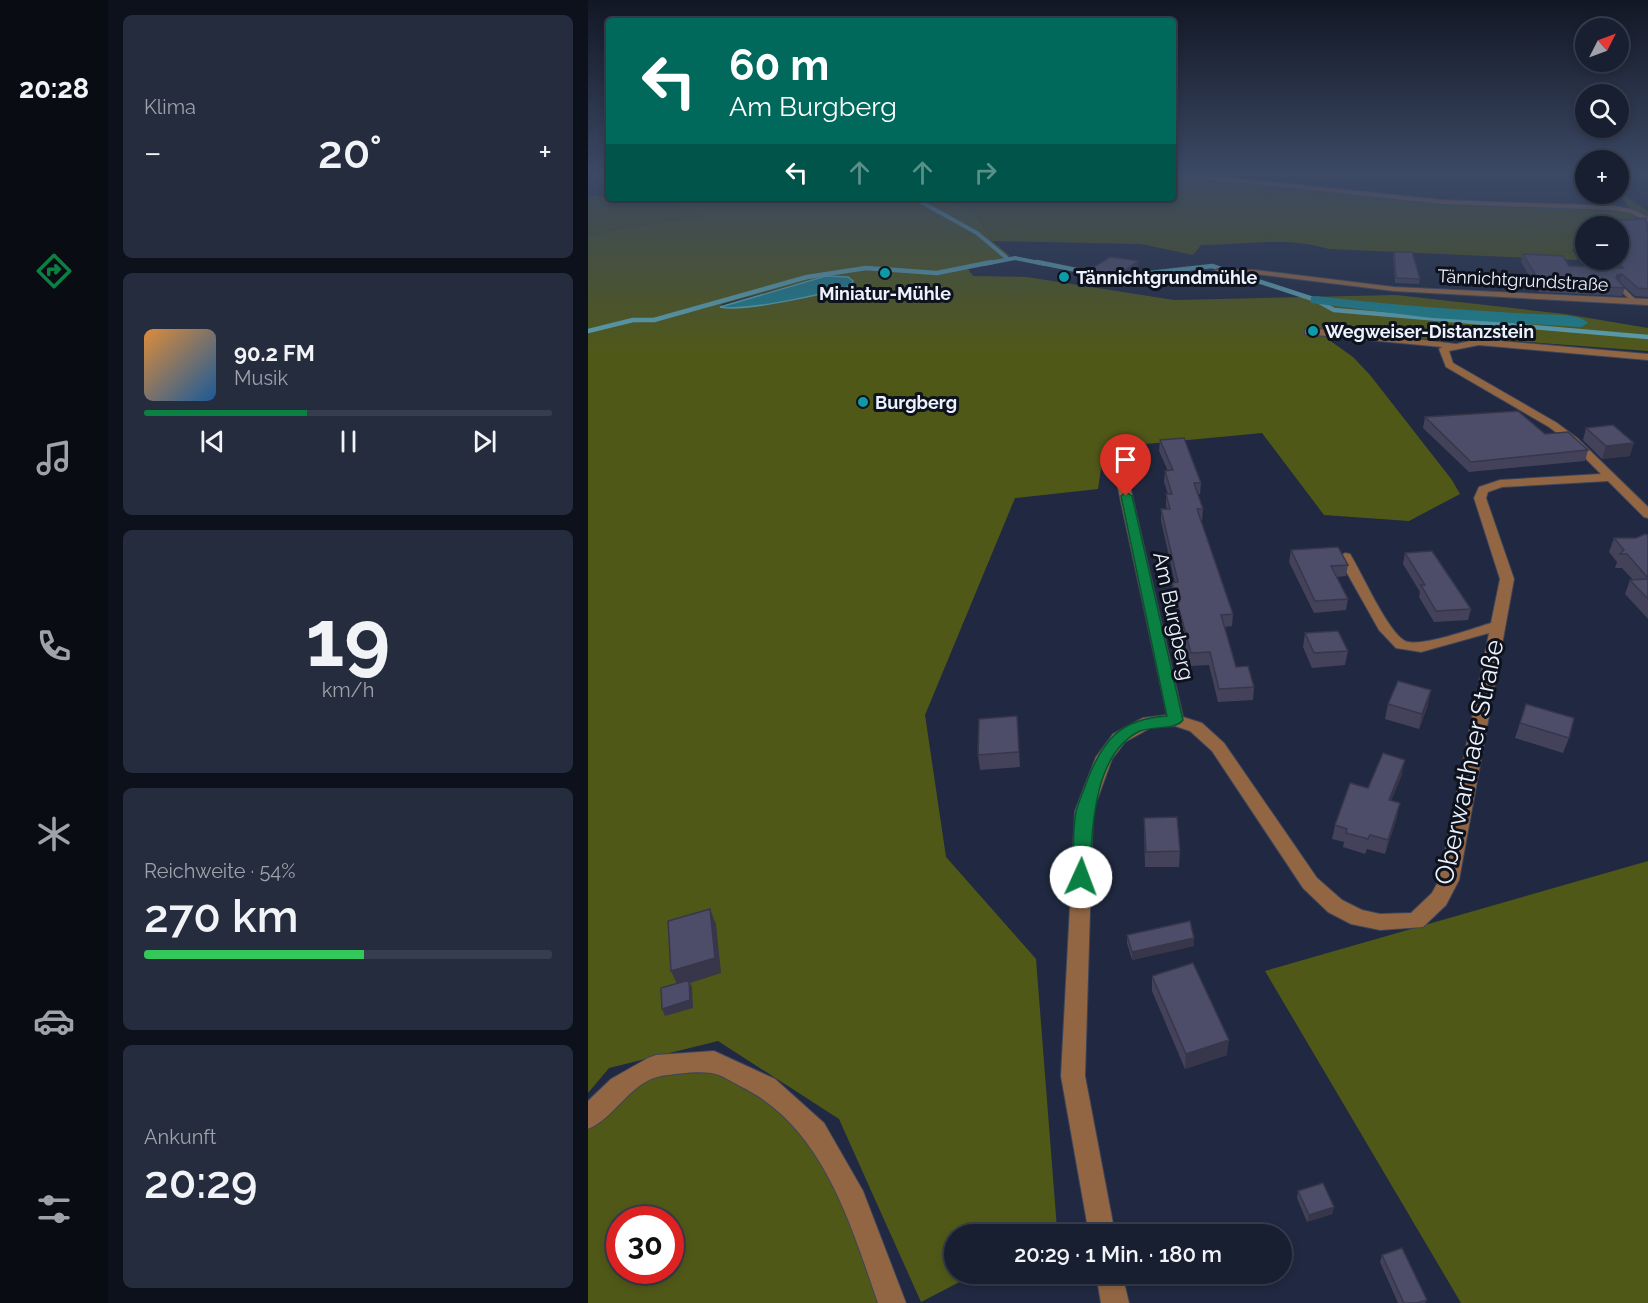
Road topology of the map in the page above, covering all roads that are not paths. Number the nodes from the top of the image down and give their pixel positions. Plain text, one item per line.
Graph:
1 (1218, 271) dead end
2 (1618, 285) edge
3 (1635, 302) junction
4 (1648, 302) edge
5 (1308, 332) dead end
6 (1502, 343) junction
7 (1452, 345) junction
8 (1648, 357) edge
9 (1648, 363) edge
10 (1116, 451) dead end
11 (1611, 477) junction
12 (1648, 514) edge
13 (1345, 557) edge
14 (1498, 626) junction
15 (1176, 720) junction
16 (588, 1117) edge
17 (1100, 1224) edge
18 (1111, 1284) edge
19 (892, 1303) edge
20 (1115, 1303) edge

1 - 3 street, Tännichtgrundstraße
2 - 3 lane
3 - 4 street, Tännichtgrundstraße
5 - 7 street
6 - 7 street
6 - 8 street
6 - 9 street
7 - 11 street
10 - 15 street, Am Burgberg
11 - 12 street
11 - 14 street, Oberwarthaer Straße
13 - 14 street, Oberwarthaer Straße
14 - 15 street, Oberwarthaer Straße
15 - 17 street
16 - 19 street
18 - 20 street

